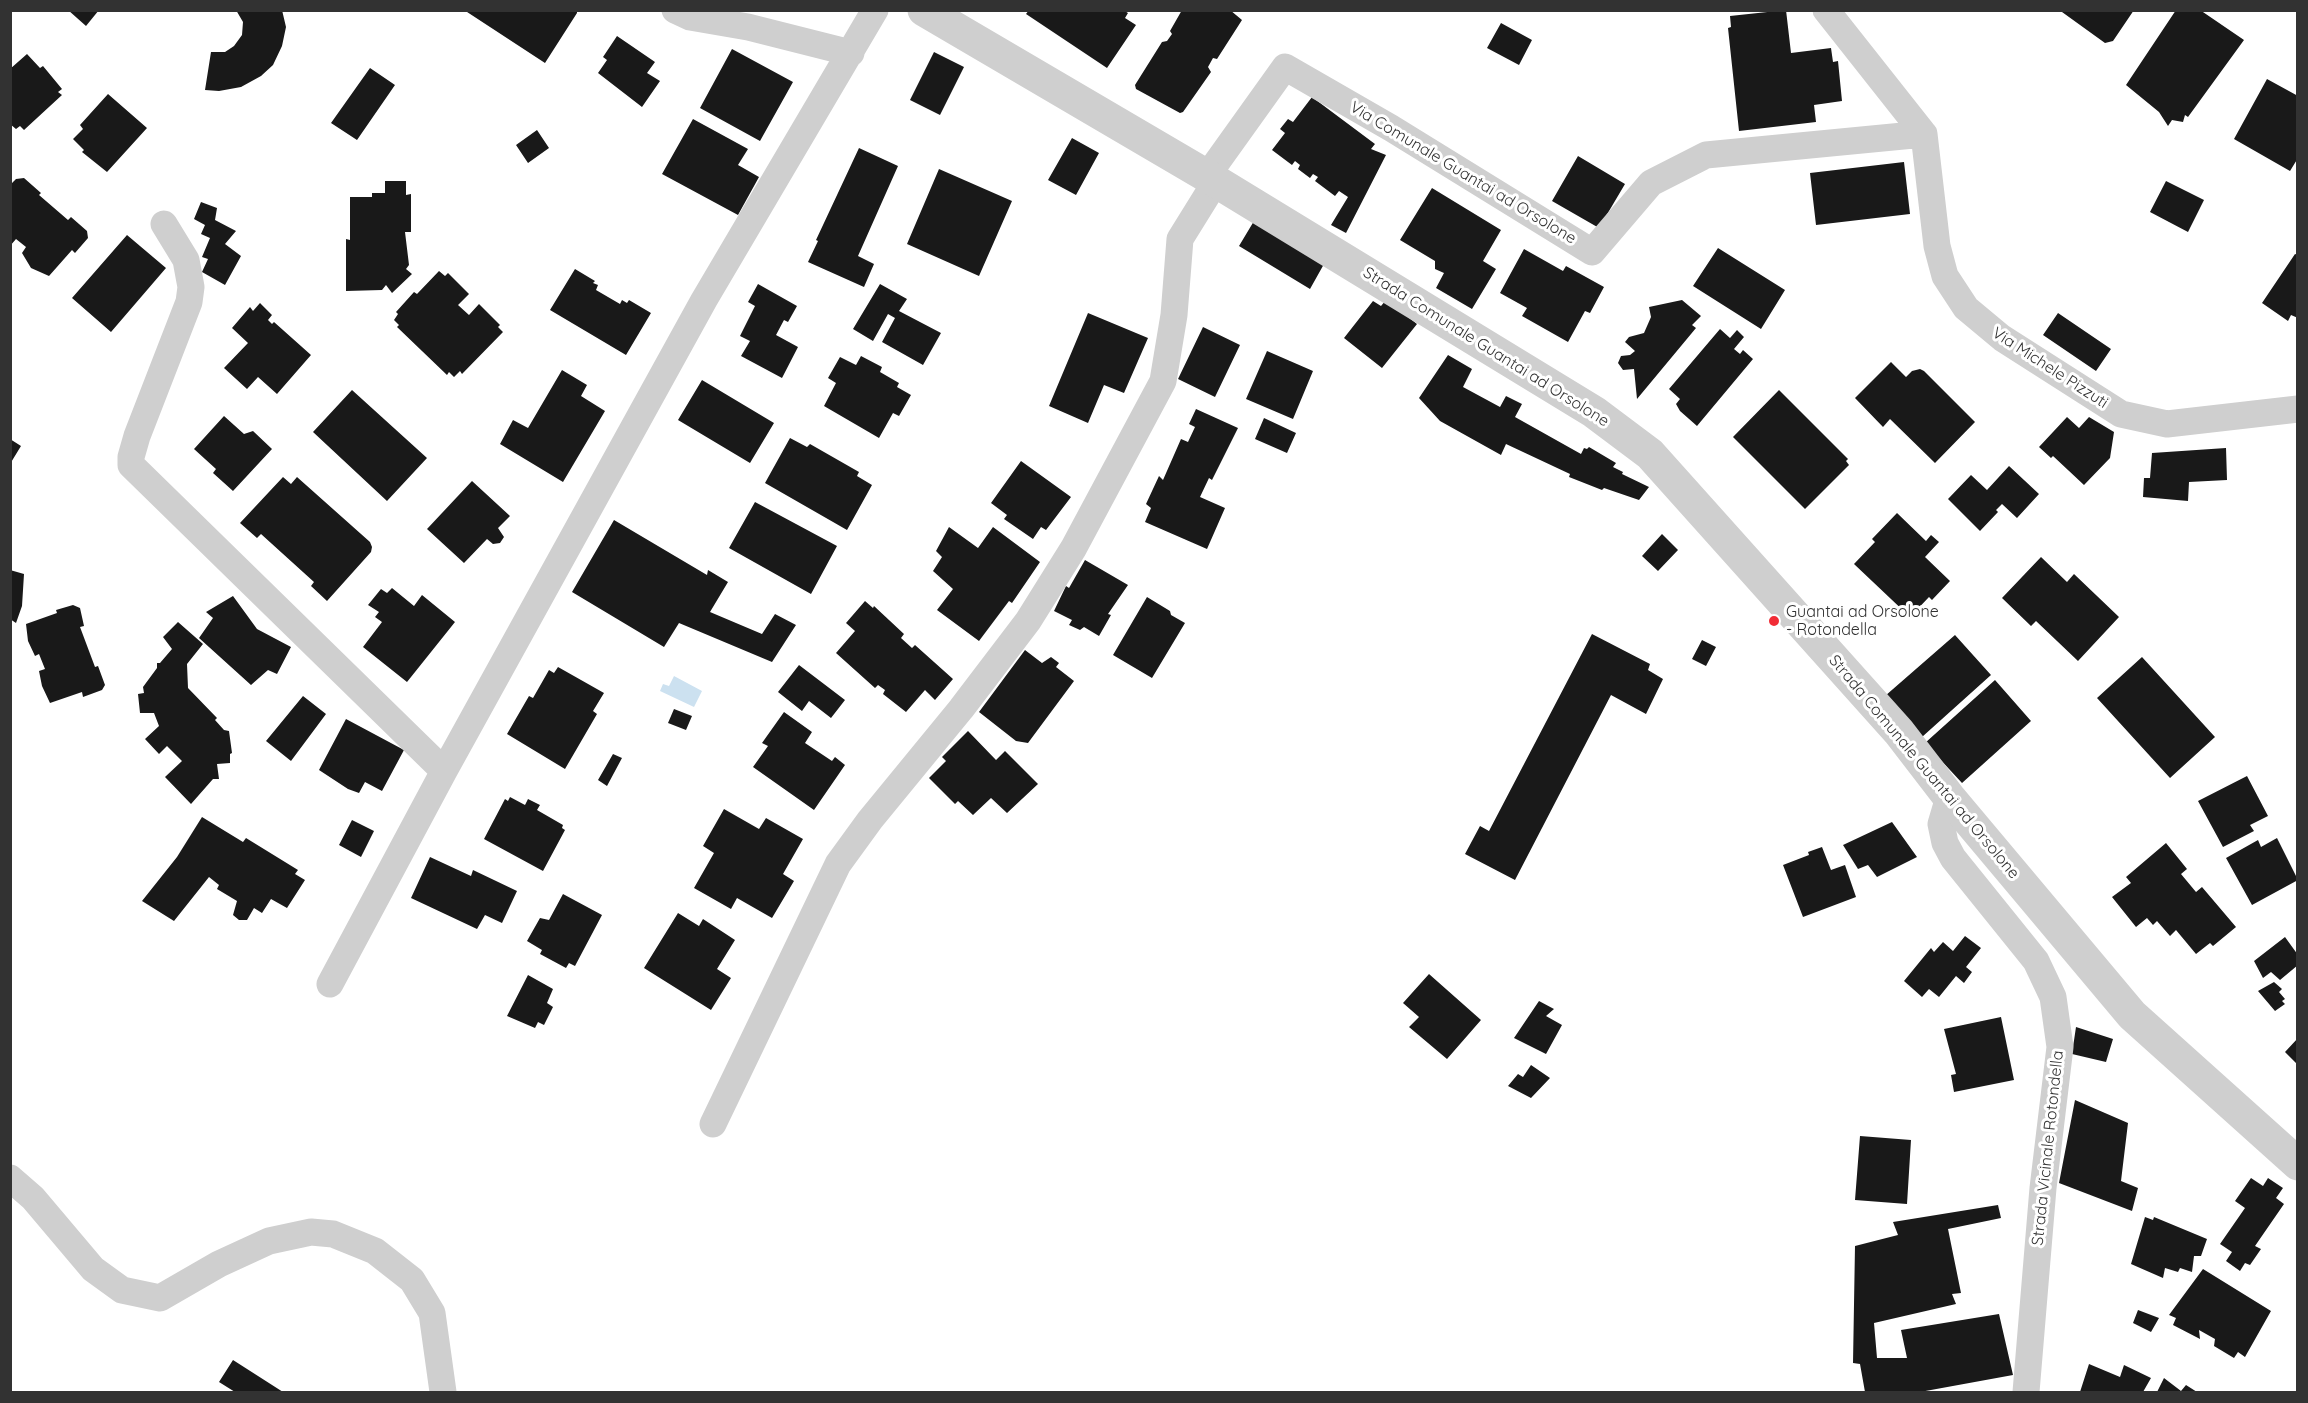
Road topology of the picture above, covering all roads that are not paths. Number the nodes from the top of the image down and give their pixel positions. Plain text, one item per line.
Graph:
1 (875, 10) edge
2 (924, 10) edge
3 (1826, 10) edge
4 (683, 13) edge
5 (851, 52) junction
6 (1924, 134) junction
7 (1212, 178) junction
8 (164, 224) dead end
9 (2298, 409) edge
10 (444, 771) junction
11 (1948, 797) junction
12 (330, 984) dead end
13 (712, 1124) dead end
14 (2298, 1164) edge
15 (10, 1178) edge
16 (443, 1392) edge
17 (2026, 1392) edge

1 - 5 street
2 - 7 street, Strada Comunale Guantai ad Orsolone
3 - 6 street
4 - 5 street
5 - 10 street
6 - 7 street, Via Comunale Guantai ad Orsolone
6 - 9 street, Via Michele Pizzuti
7 - 11 street, Strada Comunale Guantai ad Orsolone
7 - 13 street
8 - 10 street
10 - 12 street
11 - 14 street, Strada Comunale Guantai ad Orsolone
11 - 17 street, Strada Vicinale Rotondella
15 - 16 street

